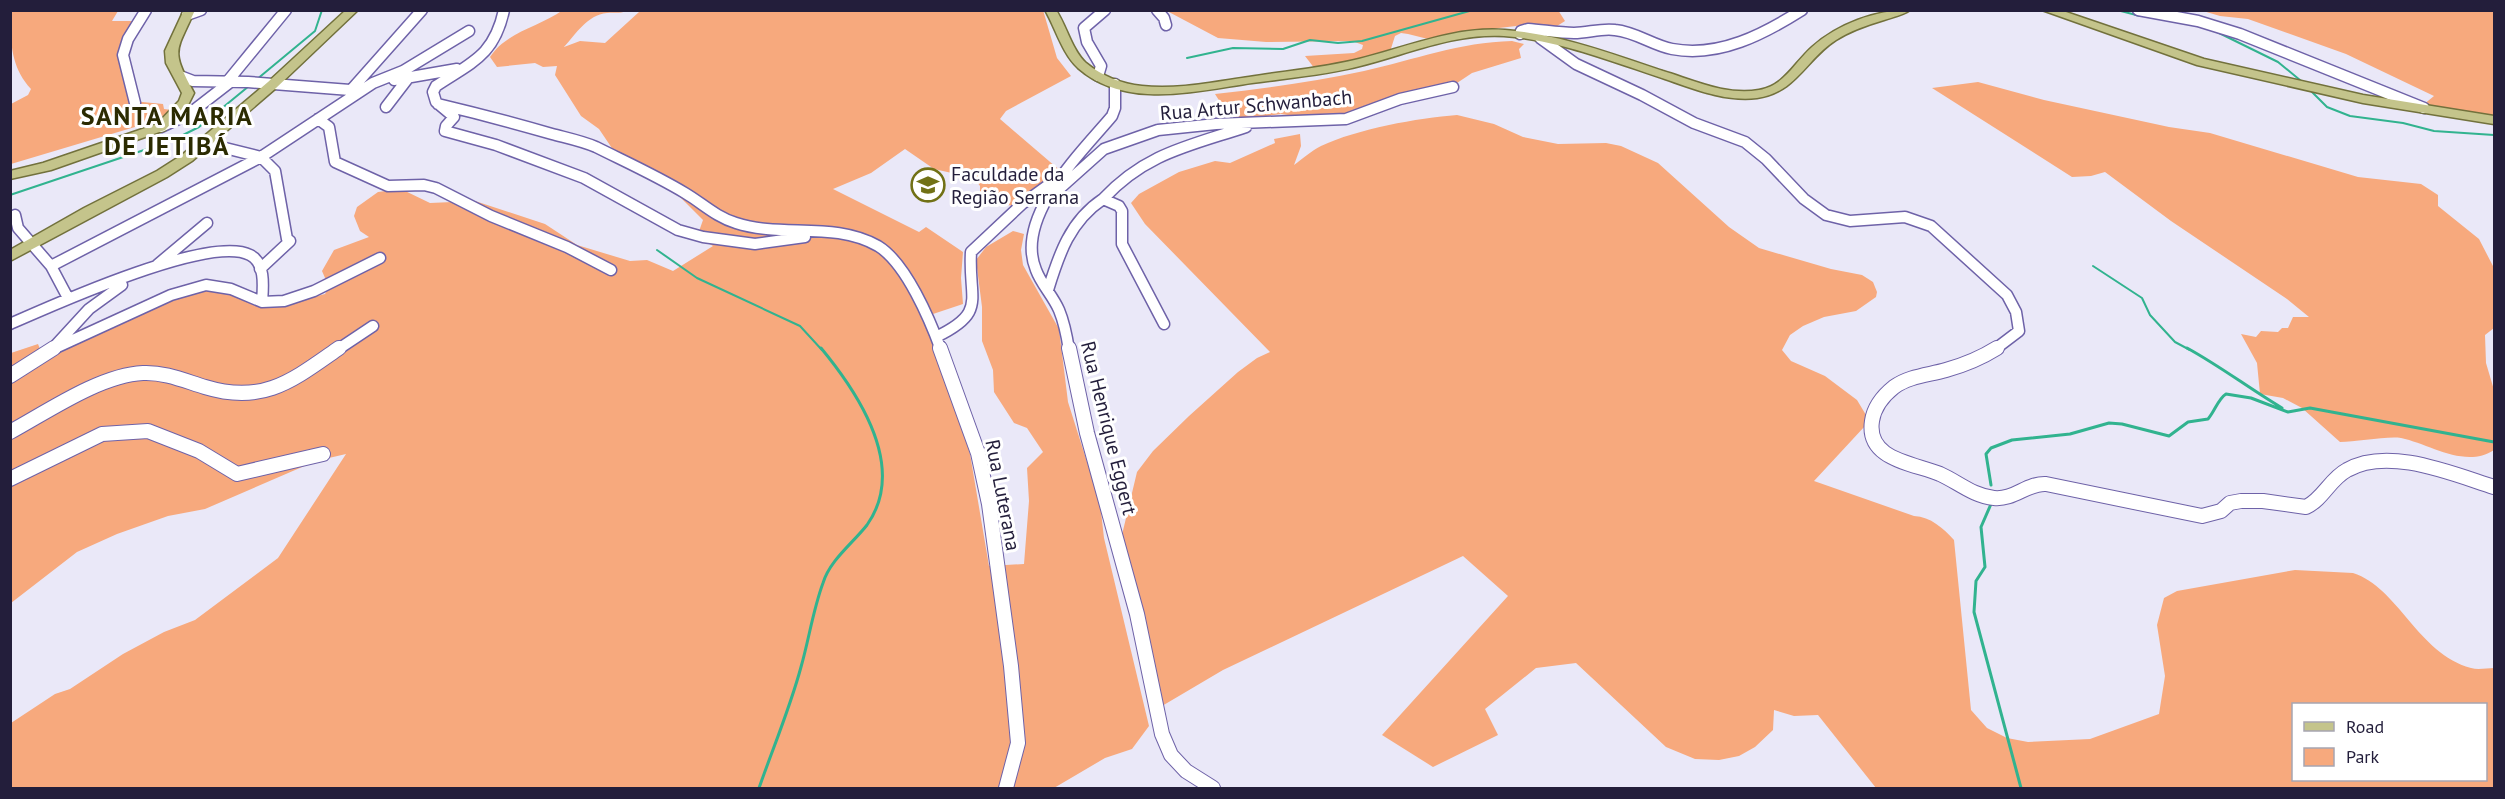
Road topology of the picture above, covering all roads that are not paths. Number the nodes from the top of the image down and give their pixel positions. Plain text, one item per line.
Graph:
1 (146, 10) edge
2 (201, 10) edge
3 (286, 10) edge
4 (353, 10) edge
5 (422, 10) edge
6 (504, 10) edge
7 (1050, 10) edge
8 (1105, 10) edge
9 (1157, 10) edge
10 (1802, 10) edge
11 (1905, 10) edge
12 (2047, 10) edge
13 (2138, 10) edge
14 (188, 13) edge
15 (1166, 25) dead end
16 (469, 31) dead end
17 (1520, 34) junction
18 (1540, 38) junction
19 (461, 69) junction
20 (180, 76) junction
21 (1098, 76) junction
22 (409, 77) junction
23 (228, 82) junction
24 (373, 83) junction
25 (2360, 83) junction
26 (267, 84) junction
27 (1115, 84) junction
28 (1453, 87) dead end
29 (350, 90) junction
30 (2363, 99) junction
31 (135, 103) dead end
32 (438, 104) junction
33 (386, 107) dead end
34 (2426, 108) junction
35 (318, 119) junction
36 (2494, 120) edge
37 (1256, 123) junction
38 (161, 126) junction
39 (205, 142) junction
40 (261, 157) junction
41 (1063, 174) junction
42 (10, 175) edge
43 (1103, 199) junction
44 (1045, 202) junction
45 (15, 215) dead end
46 (207, 223) dead end
47 (14, 229) edge
48 (830, 232) junction
49 (33, 242) junction
50 (10, 256) edge
51 (380, 258) dead end
52 (51, 266) junction
53 (151, 269) junction
54 (260, 269) junction
55 (611, 270) dead end
56 (1047, 290) junction
57 (68, 298) junction
58 (262, 302) junction
59 (10, 324) edge
60 (1164, 324) dead end
61 (373, 326) dead end
62 (936, 337) junction
63 (51, 350) junction
64 (10, 376) edge
65 (10, 432) edge
66 (323, 454) dead end
67 (10, 479) edge
68 (2494, 487) edge
69 (1006, 789) edge
70 (1213, 789) edge

1 - 31 street
2 - 14 street
3 - 23 street
4 - 26 main road
5 - 29 street
6 - 19 street
7 - 21 main road
8 - 21 street
9 - 15 street
10 - 17 street
11 - 18 main road
12 - 30 main road
13 - 25 street
14 - 20 main road
16 - 24 street
17 - 18 main road
17 - 27 main road
18 - 68 street
19 - 22 street
19 - 32 street
20 - 23 street
20 - 38 main road
21 - 27 main road
22 - 24 street
22 - 33 street
23 - 26 street
23 - 38 street
24 - 29 street
24 - 35 street
25 - 30 street
25 - 34 street
26 - 29 street
26 - 39 main road
27 - 41 street, Rua Henrique Eggert
28 - 37 street, Rua Artur Schwanbach
30 - 34 main road
32 - 48 street
32 - 48 street
34 - 36 main road
35 - 40 street
35 - 55 street
37 - 43 street
37 - 44 street, Rua Artur Schwanbach
38 - 42 main road
39 - 40 street
39 - 49 main road
40 - 52 street
40 - 54 street
41 - 44 street, Rua Henrique Eggert
41 - 62 street
43 - 56 street
43 - 60 street
44 - 56 street, Rua Henrique Eggert
45 - 47 street
46 - 53 street
47 - 49 street
48 - 62 street, Rua Luterana
49 - 50 main road
49 - 52 street
51 - 58 street
52 - 57 street
53 - 54 street
53 - 57 street
53 - 63 street
54 - 58 street
56 - 70 street, Rua Henrique Eggert
57 - 59 street
58 - 63 street
61 - 65 street
62 - 69 street, Rua Luterana
63 - 64 street
66 - 67 street

